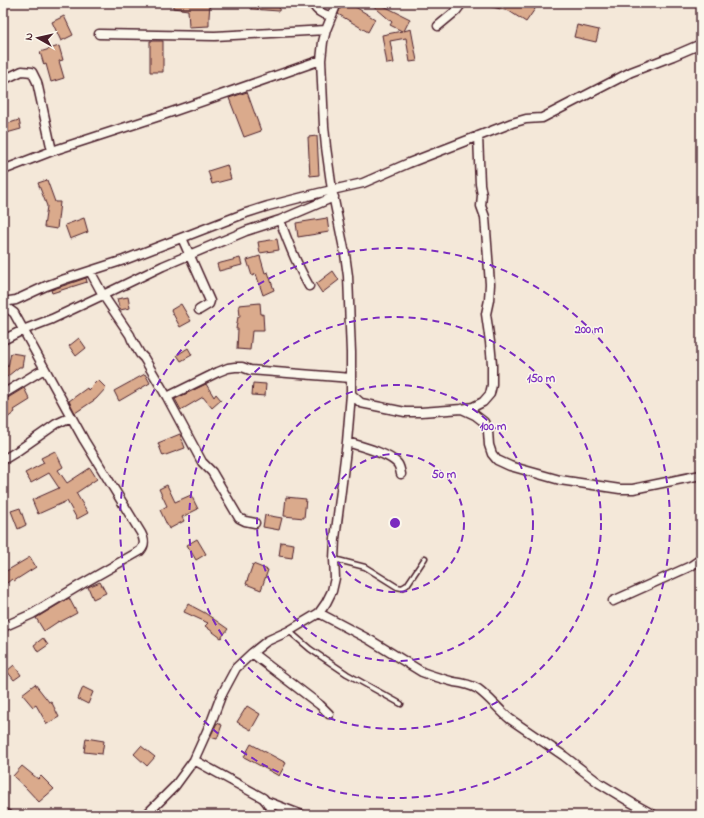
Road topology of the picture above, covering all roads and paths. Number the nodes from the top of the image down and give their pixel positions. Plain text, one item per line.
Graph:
1 (313, 3) edge
2 (337, 3) edge
3 (462, 3) edge
4 (331, 16) junction
5 (438, 26) dead end
6 (326, 30) junction
7 (99, 34) dead end
8 (701, 44) edge
9 (321, 60) junction
10 (3, 80) edge
11 (478, 136) junction
12 (464, 142) junction
13 (478, 150) junction
14 (52, 151) junction
15 (3, 170) edge
16 (333, 193) junction
17 (280, 220) junction
18 (182, 238) junction
19 (189, 255) junction
20 (90, 271) junction
21 (309, 286) dead end
22 (103, 295) junction
23 (16, 300) junction
24 (3, 303) edge
25 (199, 310) dead end
26 (14, 313) junction
27 (23, 330) junction
28 (3, 340) edge
29 (44, 369) junction
30 (351, 378) junction
31 (3, 394) edge
32 (351, 394) junction
33 (167, 397) junction
34 (361, 403) junction
35 (462, 409) junction
36 (350, 410) junction
37 (71, 417) junction
38 (348, 442) junction
39 (3, 460) edge
40 (400, 474) dead end
41 (701, 475) edge
42 (255, 523) dead end
43 (425, 558) dead end
44 (334, 559) junction
45 (701, 559) edge
46 (613, 601) dead end
47 (319, 613) junction
48 (3, 627) edge
49 (289, 631) junction
50 (252, 653) junction
51 (401, 704) dead end
52 (329, 714) dead end
53 (194, 760) junction
54 (268, 802) junction
55 (3, 813) edge
56 (8, 815) edge
57 (146, 815) edge
58 (270, 815) edge
59 (302, 815) edge
60 (654, 815) edge

1 - 4 street
2 - 4 street
3 - 5 street
4 - 6 street
6 - 7 street
6 - 9 street
8 - 11 street
9 - 14 street
9 - 16 street
10 - 14 street
11 - 12 street
11 - 13 street
12 - 13 street
12 - 16 street
13 - 35 street
14 - 15 street
16 - 17 street
16 - 18 street
16 - 30 street
17 - 19 street
17 - 21 street
18 - 19 street
18 - 20 street
19 - 22 street
19 - 25 street
20 - 22 street
20 - 23 street
22 - 27 street
22 - 33 street
23 - 24 street
23 - 26 street
24 - 26 street
26 - 27 street
27 - 28 street
27 - 29 street
29 - 31 street
29 - 37 street
30 - 32 street
30 - 33 street
32 - 34 street
32 - 36 street
33 - 42 street
34 - 35 street
34 - 36 street
35 - 41 street
36 - 38 street
37 - 39 street
37 - 48 street
38 - 40 street
38 - 44 street
43 - 44 lane
44 - 47 street
45 - 46 street
47 - 49 street
47 - 60 street
49 - 50 street
49 - 51 lane
50 - 52 street
50 - 53 street
53 - 54 street
53 - 57 street
54 - 58 street
54 - 59 street
55 - 56 street

